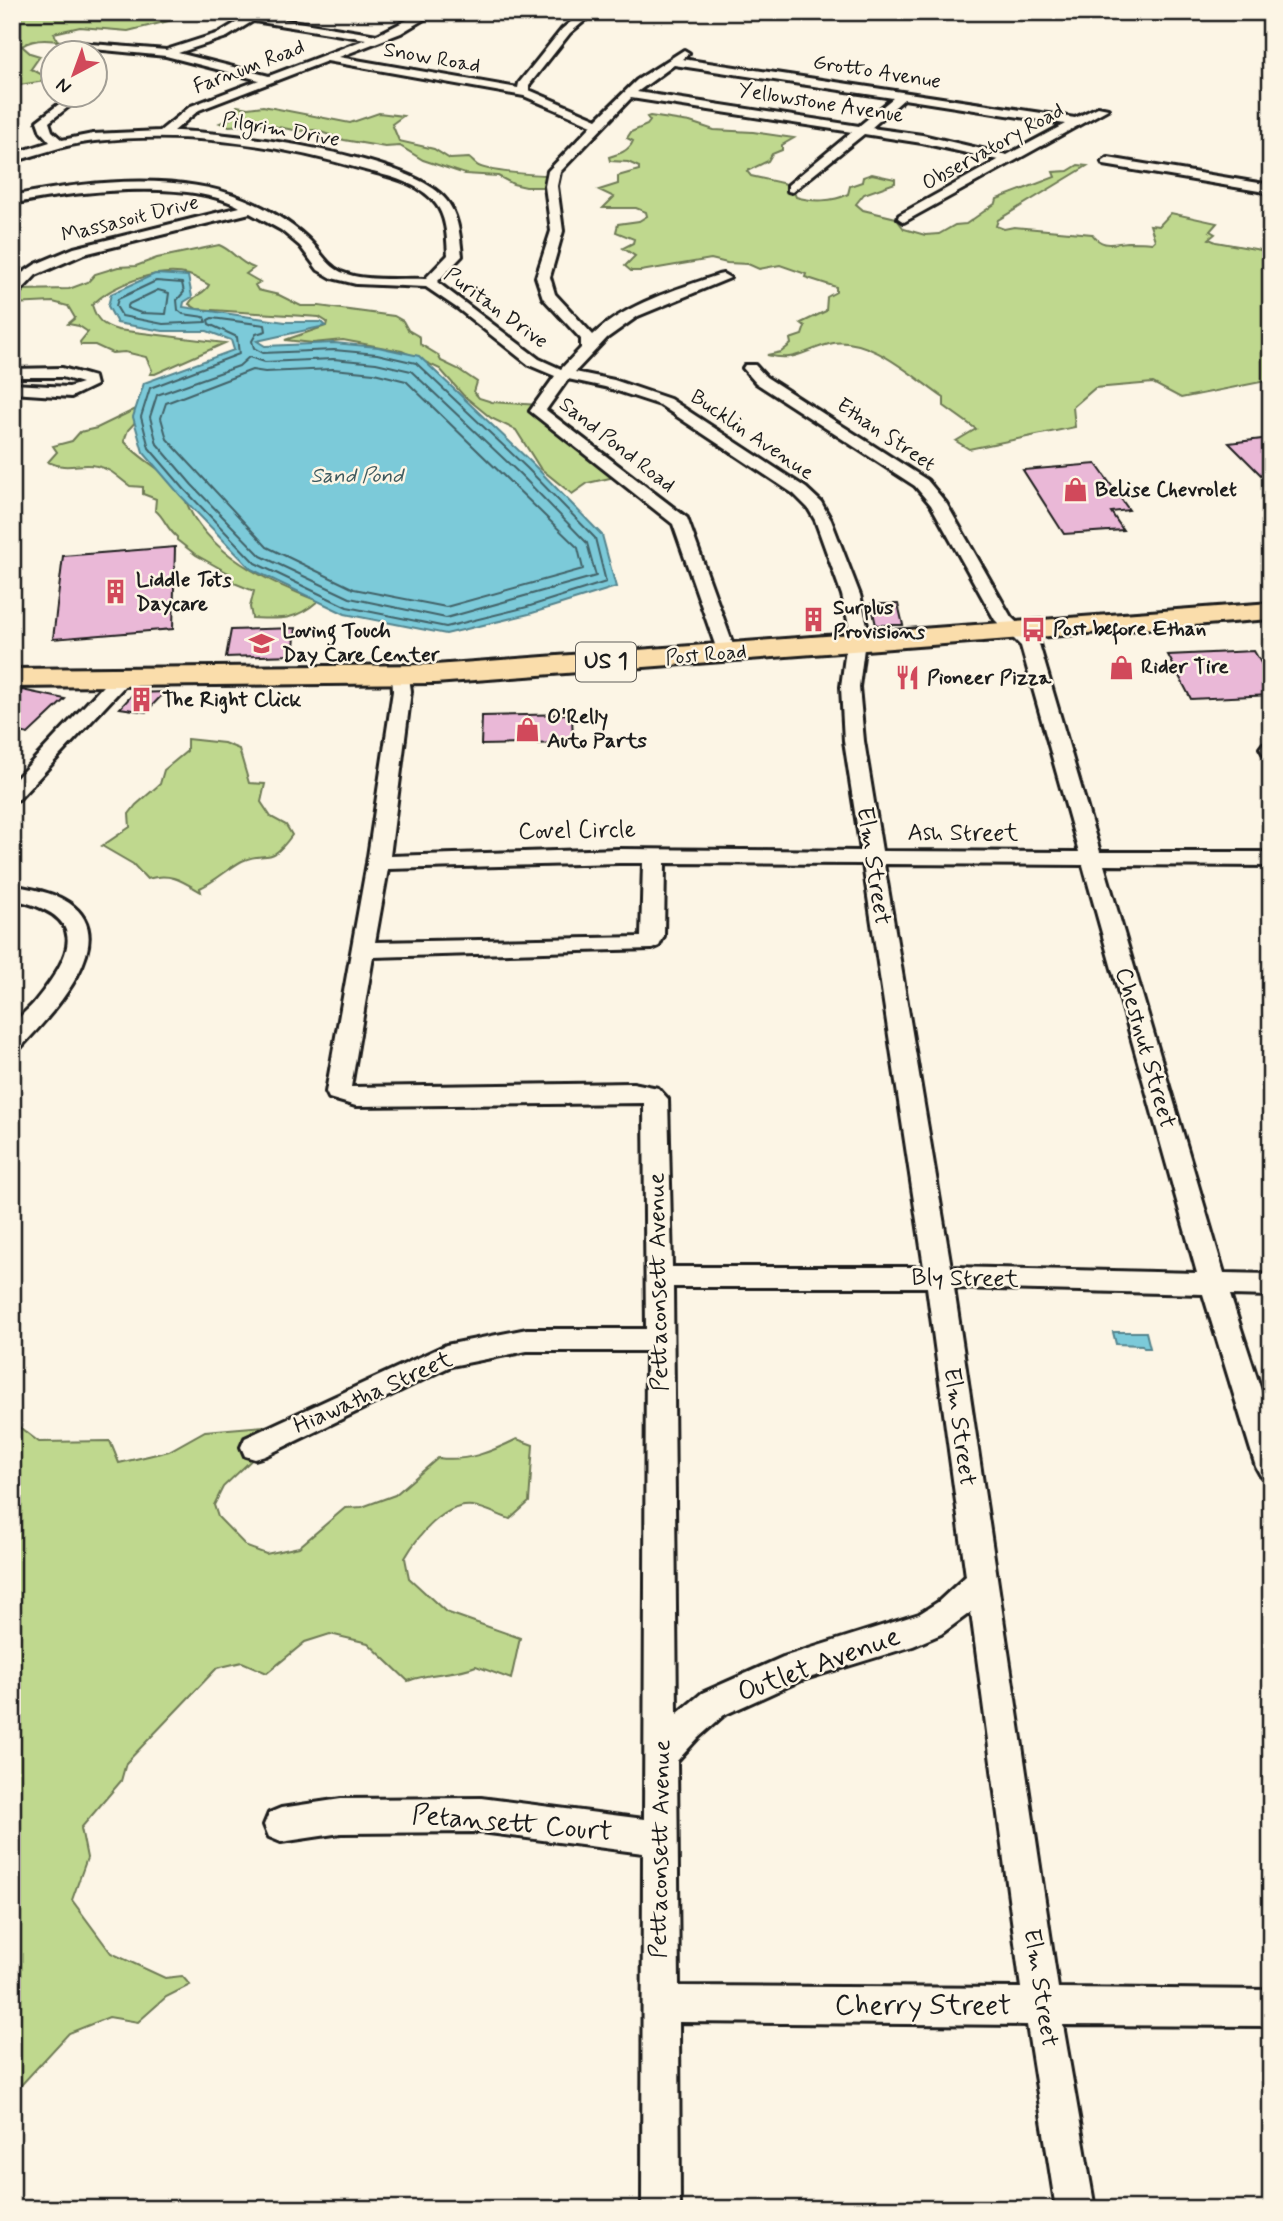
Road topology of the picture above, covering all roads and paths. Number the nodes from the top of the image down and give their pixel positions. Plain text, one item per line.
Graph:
1 (431, 12) edge
2 (590, 12) edge
3 (257, 15) edge
4 (377, 38) junction
5 (108, 47) edge
6 (688, 50) dead end
7 (166, 53) junction
8 (326, 58) junction
9 (672, 61) junction
10 (269, 79) junction
11 (531, 94) junction
12 (628, 94) junction
13 (902, 95) junction
14 (60, 108) edge
15 (1102, 109) dead end
16 (1076, 122) junction
17 (599, 124) junction
18 (861, 129) junction
19 (164, 134) junction
20 (61, 144) junction
21 (12, 158) edge
22 (1007, 159) junction
23 (1108, 162) dead end
24 (792, 188) dead end
25 (1271, 188) edge
26 (12, 200) edge
27 (253, 208) junction
28 (904, 219) dead end
29 (17, 276) edge
30 (723, 278) dead end
31 (429, 283) junction
32 (12, 291) edge
33 (588, 349) junction
34 (750, 368) dead end
35 (12, 373) edge
36 (563, 374) junction
37 (12, 388) edge
38 (1271, 611) edge
39 (1017, 632) junction
40 (857, 644) junction
41 (727, 653) junction
42 (401, 674) junction
43 (12, 675) edge
44 (124, 675) junction
45 (12, 795) edge
46 (654, 856) junction
47 (872, 859) junction
48 (1271, 859) edge
49 (1090, 860) junction
50 (378, 863) junction
51 (12, 892) edge
52 (362, 950) junction
53 (12, 1042) edge
54 (660, 1277) junction
55 (939, 1277) junction
56 (1213, 1285) junction
57 (1271, 1285) edge
58 (660, 1340) junction
59 (255, 1447) dead end
60 (1271, 1467) edge
61 (981, 1582) junction
62 (662, 1754) junction
63 (281, 1825) dead end
64 (659, 1838) junction
65 (660, 2004) junction
66 (1042, 2006) junction
67 (1271, 2008) edge
68 (661, 2209) edge
69 (1076, 2209) edge

1 - 4 street, Farnum Road
2 - 11 street
3 - 4 street
3 - 7 street
4 - 8 street, Farnum Road
5 - 7 street
6 - 9 street
7 - 10 street
8 - 10 street, Farnum Road
8 - 11 street, Snow Road
9 - 12 street
9 - 13 street, Grotto Avenue
10 - 19 street, Farnum Road
11 - 17 street
12 - 17 street
12 - 18 street, Yellowstone Avenue
13 - 16 street, Grotto Avenue
13 - 18 street
14 - 20 street
15 - 16 street, Observatory Road
16 - 22 street, Observatory Road
17 - 33 street
18 - 22 street, Yellowstone Avenue
18 - 24 street
19 - 20 street, Pilgrim Drive
19 - 31 street, Pilgrim Drive
20 - 21 street, Pilgrim Drive
22 - 28 street, Observatory Road
23 - 25 street
26 - 27 street, Puritan Drive
27 - 29 street, Massasoit Drive
27 - 31 street, Puritan Drive
29 - 32 street, Massasoit Drive
30 - 33 street, Sand Pond Road
31 - 36 street, Puritan Drive
33 - 36 street, Sand Pond Road
34 - 39 street, Ethan Street
35 - 37 street
36 - 40 street, Bucklin Avenue
36 - 41 street, Sand Pond Road
38 - 39 main road, Post Road / US 1
39 - 40 main road, Post Road / US 1
39 - 49 street, Chestnut Street
40 - 41 main road, Post Road / US 1
40 - 47 street, Elm Street
41 - 42 main road, Post Road / US 1
42 - 44 main road, Post Road / US 1
42 - 50 street, Pettaconsett Avenue
43 - 44 main road, Post Road / US 1
44 - 45 street
46 - 47 street, Ash Street
46 - 50 street, Covel Circle
46 - 52 street, Covel Circle
47 - 49 street, Ash Street
47 - 55 street, Elm Street
48 - 49 street, Ash Street
49 - 56 street, Chestnut Street
50 - 52 street, Pettaconsett Avenue
51 - 53 street
52 - 54 street, Pettaconsett Avenue
54 - 55 street, Bly Street
54 - 58 street, Pettaconsett Avenue
55 - 56 street, Bly Street
55 - 61 street, Elm Street
56 - 57 street, Bly Street
56 - 60 street, Chestnut Street
58 - 59 street, Hiawatha Street
58 - 62 street, Pettaconsett Avenue
61 - 62 street, Outlet Avenue
61 - 66 street, Elm Street
62 - 64 street, Pettaconsett Avenue
63 - 64 street, Petansett Court
64 - 65 street, Pettaconsett Avenue
65 - 66 street, Cherry Street
65 - 68 street, Pettaconsett Avenue
66 - 67 street, Cherry Street
66 - 69 street, Elm Street

